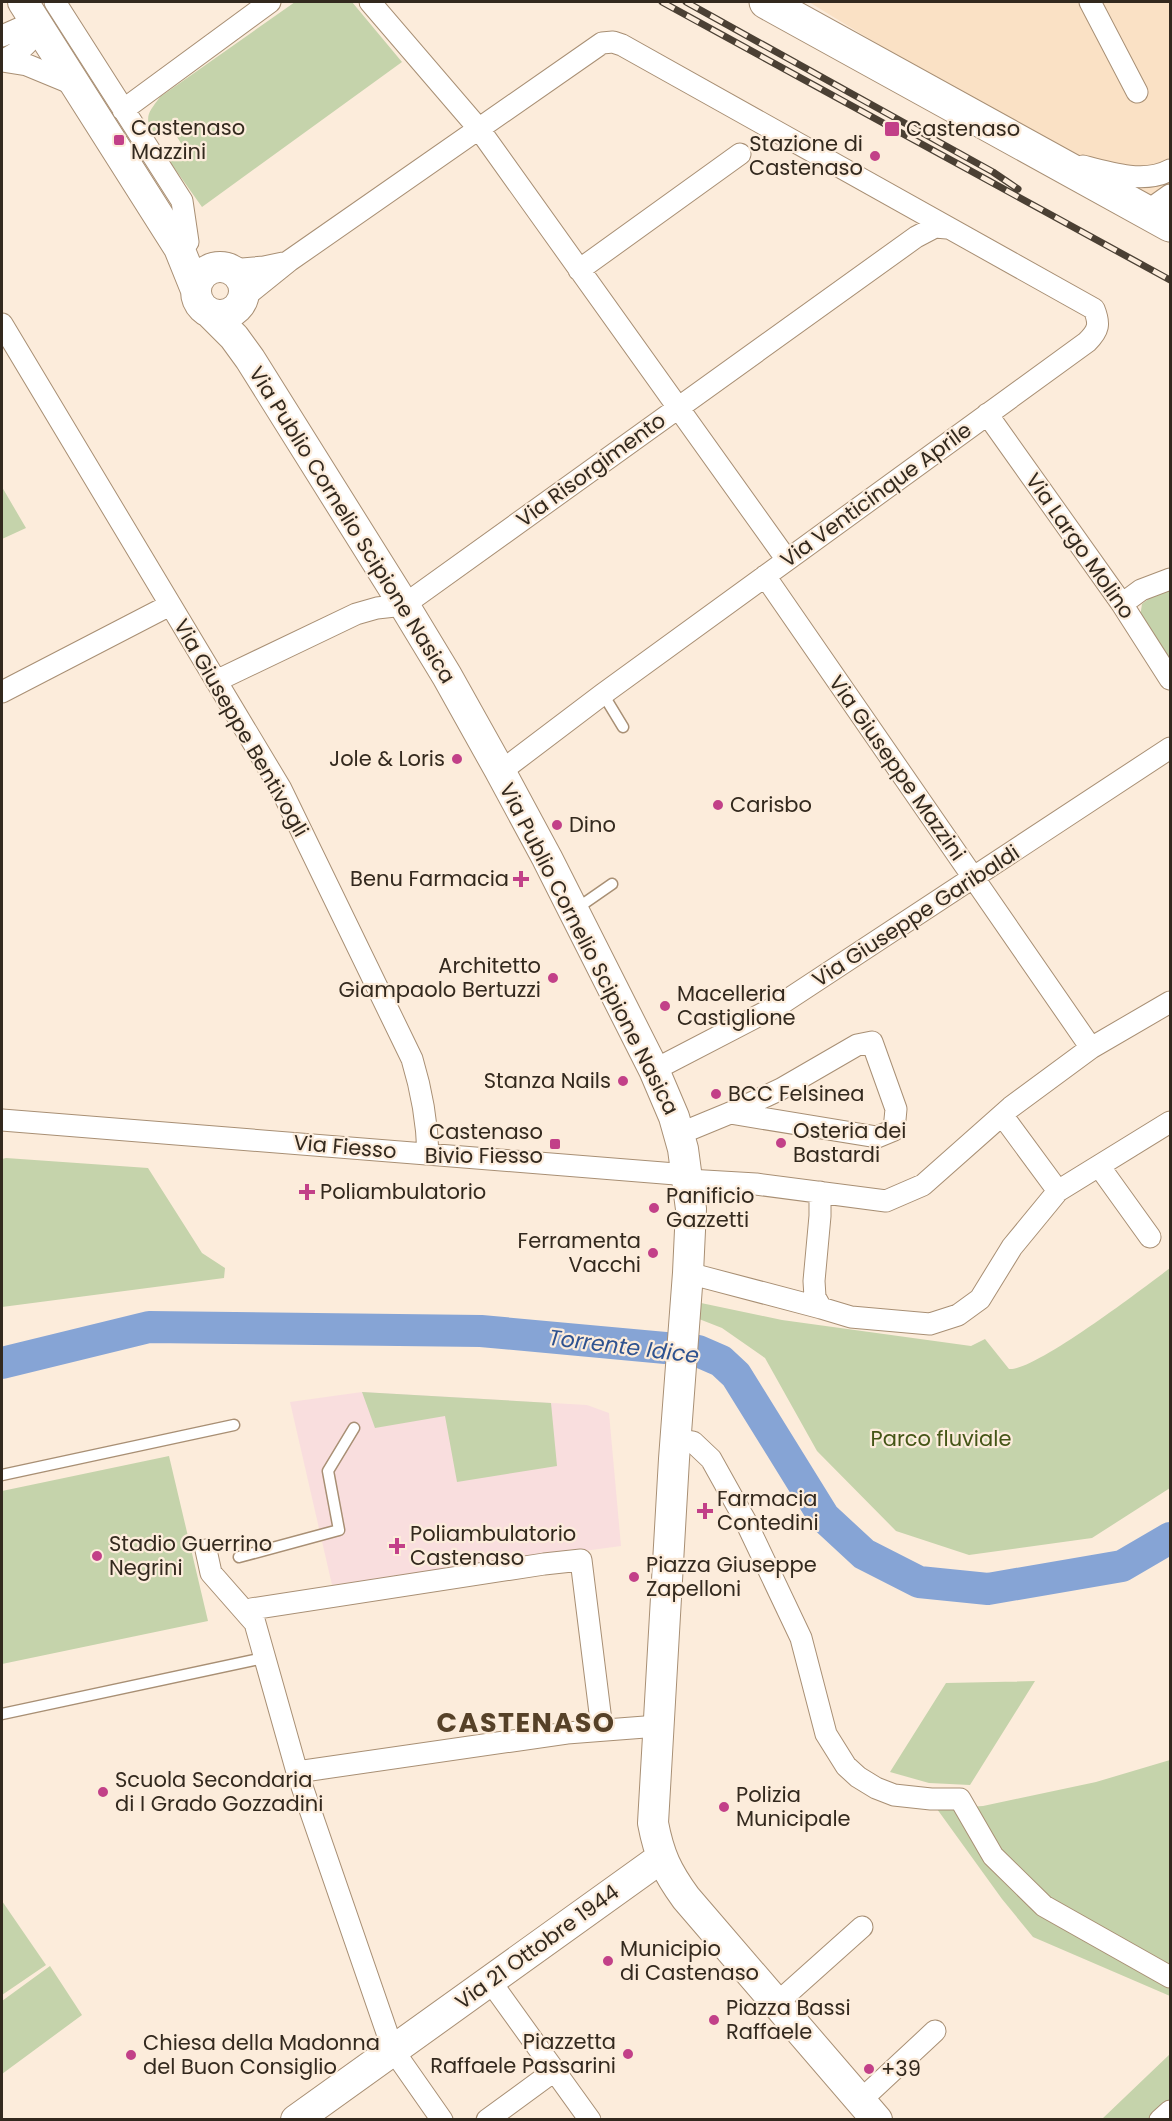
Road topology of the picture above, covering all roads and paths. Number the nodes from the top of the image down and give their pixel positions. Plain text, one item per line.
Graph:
1 (23, 2) edge
2 (55, 2) edge
3 (270, 2) edge
4 (370, 2) edge
5 (766, 2) edge
6 (1090, 2) edge
7 (39, 28) junction
8 (2, 36) edge
9 (2, 61) edge
10 (74, 84) junction
11 (1137, 92) dead end
12 (123, 110) junction
13 (479, 129) junction
14 (740, 154) dead end
15 (1047, 158) junction
16 (1169, 171) edge
17 (1162, 211) edge
18 (160, 218) junction
19 (947, 228) junction
20 (188, 242) junction
21 (289, 261) junction
22 (227, 269) junction
23 (579, 270) junction
24 (203, 302) junction
25 (241, 302) junction
26 (2, 324) edge
27 (250, 360) junction
28 (678, 408) junction
29 (987, 414) junction
30 (787, 560) junction
31 (765, 576) junction
32 (1170, 579) edge
33 (1122, 604) junction
34 (170, 605) junction
35 (404, 605) junction
36 (1170, 679) edge
37 (216, 681) junction
38 (2, 692) edge
39 (603, 694) junction
40 (622, 727) dead end
41 (1170, 748) edge
42 (499, 769) junction
43 (974, 879) junction
44 (612, 884) dead end
45 (573, 911) junction
46 (1170, 1002) edge
47 (1090, 1048) junction
48 (654, 1070) junction
49 (729, 1113) junction
50 (1002, 1115) junction
51 (2, 1120) edge
52 (1170, 1122) edge
53 (679, 1134) junction
54 (428, 1154) junction
55 (1099, 1166) junction
56 (688, 1178) junction
57 (1058, 1191) junction
58 (820, 1192) junction
59 (1150, 1238) dead end
60 (688, 1276) junction
61 (821, 1308) junction
62 (234, 1425) dead end
63 (354, 1428) dead end
64 (675, 1449) junction
65 (2, 1475) edge
66 (206, 1550) dead end
67 (239, 1557) dead end
68 (253, 1616) junction
69 (264, 1658) junction
70 (2, 1714) edge
71 (658, 1726) junction
72 (602, 1729) junction
73 (297, 1772) junction
74 (661, 1858) junction
75 (862, 1927) dead end
76 (1170, 1977) edge
77 (490, 1981) junction
78 (777, 2003) junction
79 (935, 2031) dead end
80 (393, 2050) junction
81 (554, 2071) junction
82 (869, 2110) edge
83 (1170, 2111) edge
84 (296, 2120) edge
85 (442, 2120) edge
86 (487, 2120) edge
87 (590, 2120) edge
88 (1160, 2120) edge

1 - 7 street, Via Publio Cornelio Scipione Nasica
2 - 12 street
3 - 12 street
4 - 13 street
5 - 15 main road
6 - 11 street
7 - 8 street
7 - 9 street
7 - 10 street, Via Publio Cornelio Scipione Nasica
9 - 10 street
10 - 18 street, Via Publio Cornelio Scipione Nasica
12 - 20 street
13 - 19 street
13 - 21 street
13 - 23 street
14 - 23 street
15 - 16 street
15 - 17 main road
16 - 17 street
18 - 20 street, Via Publio Cornelio Scipione Nasica
18 - 24 street, Via Publio Cornelio Scipione Nasica
19 - 28 street, Via Risorgimento
19 - 29 street, Via Venticinque Aprile
20 - 22 street, Via Publio Cornelio Scipione Nasica
21 - 22 street
21 - 25 street
22 - 24 street
22 - 25 street
23 - 28 street
24 - 25 street
24 - 27 street, Via Publio Cornelio Scipione Nasica
25 - 27 street, Via Publio Cornelio Scipione Nasica
26 - 34 street, Via Giuseppe Bentivogli
27 - 35 street, Via Publio Cornelio Scipione Nasica
28 - 30 street
28 - 35 street, Via Risorgimento
29 - 30 street, Via Venticinque Aprile
29 - 33 street, Via Largo Molino
30 - 31 street, Via Venticinque Aprile
31 - 39 street, Via Venticinque Aprile
31 - 43 street, Via Giuseppe Mazzini
32 - 33 street
33 - 36 street, Via Largo Molino
34 - 37 street, Via Giuseppe Bentivogli
34 - 38 street
35 - 37 street, Via Risorgimento
35 - 42 street, Via Publio Cornelio Scipione Nasica
37 - 54 street, Via Giuseppe Bentivogli
39 - 40 lane
39 - 42 street, Via Venticinque Aprile
41 - 43 street, Via Giuseppe Garibaldi
42 - 45 street, Via Publio Cornelio Scipione Nasica
43 - 47 street, Via Giuseppe Mazzini
43 - 48 street, Via Giuseppe Garibaldi
44 - 45 lane
45 - 48 street, Via Publio Cornelio Scipione Nasica
46 - 47 street
47 - 50 street
48 - 53 street, Via Publio Cornelio Scipione Nasica
49 - 49 street
49 - 53 street
50 - 57 street
50 - 58 street
51 - 54 street, Via Fiesso
52 - 55 street
53 - 56 street, Via Publio Cornelio Scipione Nasica
54 - 56 street, Via Fiesso
55 - 57 street
55 - 59 street
56 - 58 street
56 - 60 street, Via Publio Cornelio Scipione Nasica
57 - 61 street
58 - 61 street
60 - 61 street
60 - 64 street, Via Publio Cornelio Scipione Nasica
62 - 65 lane
63 - 67 lane
64 - 71 street, Via Publio Cornelio Scipione Nasica
64 - 76 street
66 - 68 street
68 - 69 street
68 - 72 street
69 - 70 lane
69 - 73 street
71 - 72 street
71 - 74 street, Via Publio Cornelio Scipione Nasica
72 - 73 street
73 - 80 street
74 - 77 street, Via 21 Ottobre 1944
74 - 78 street, Via Publio Cornelio Scipione Nasica
75 - 78 street
77 - 80 street, Via 21 Ottobre 1944
77 - 81 street
78 - 82 street, Via Publio Cornelio Scipione Nasica
79 - 82 street
80 - 84 street, Via 21 Ottobre 1944
80 - 85 street
81 - 86 street
81 - 87 street
83 - 88 street

